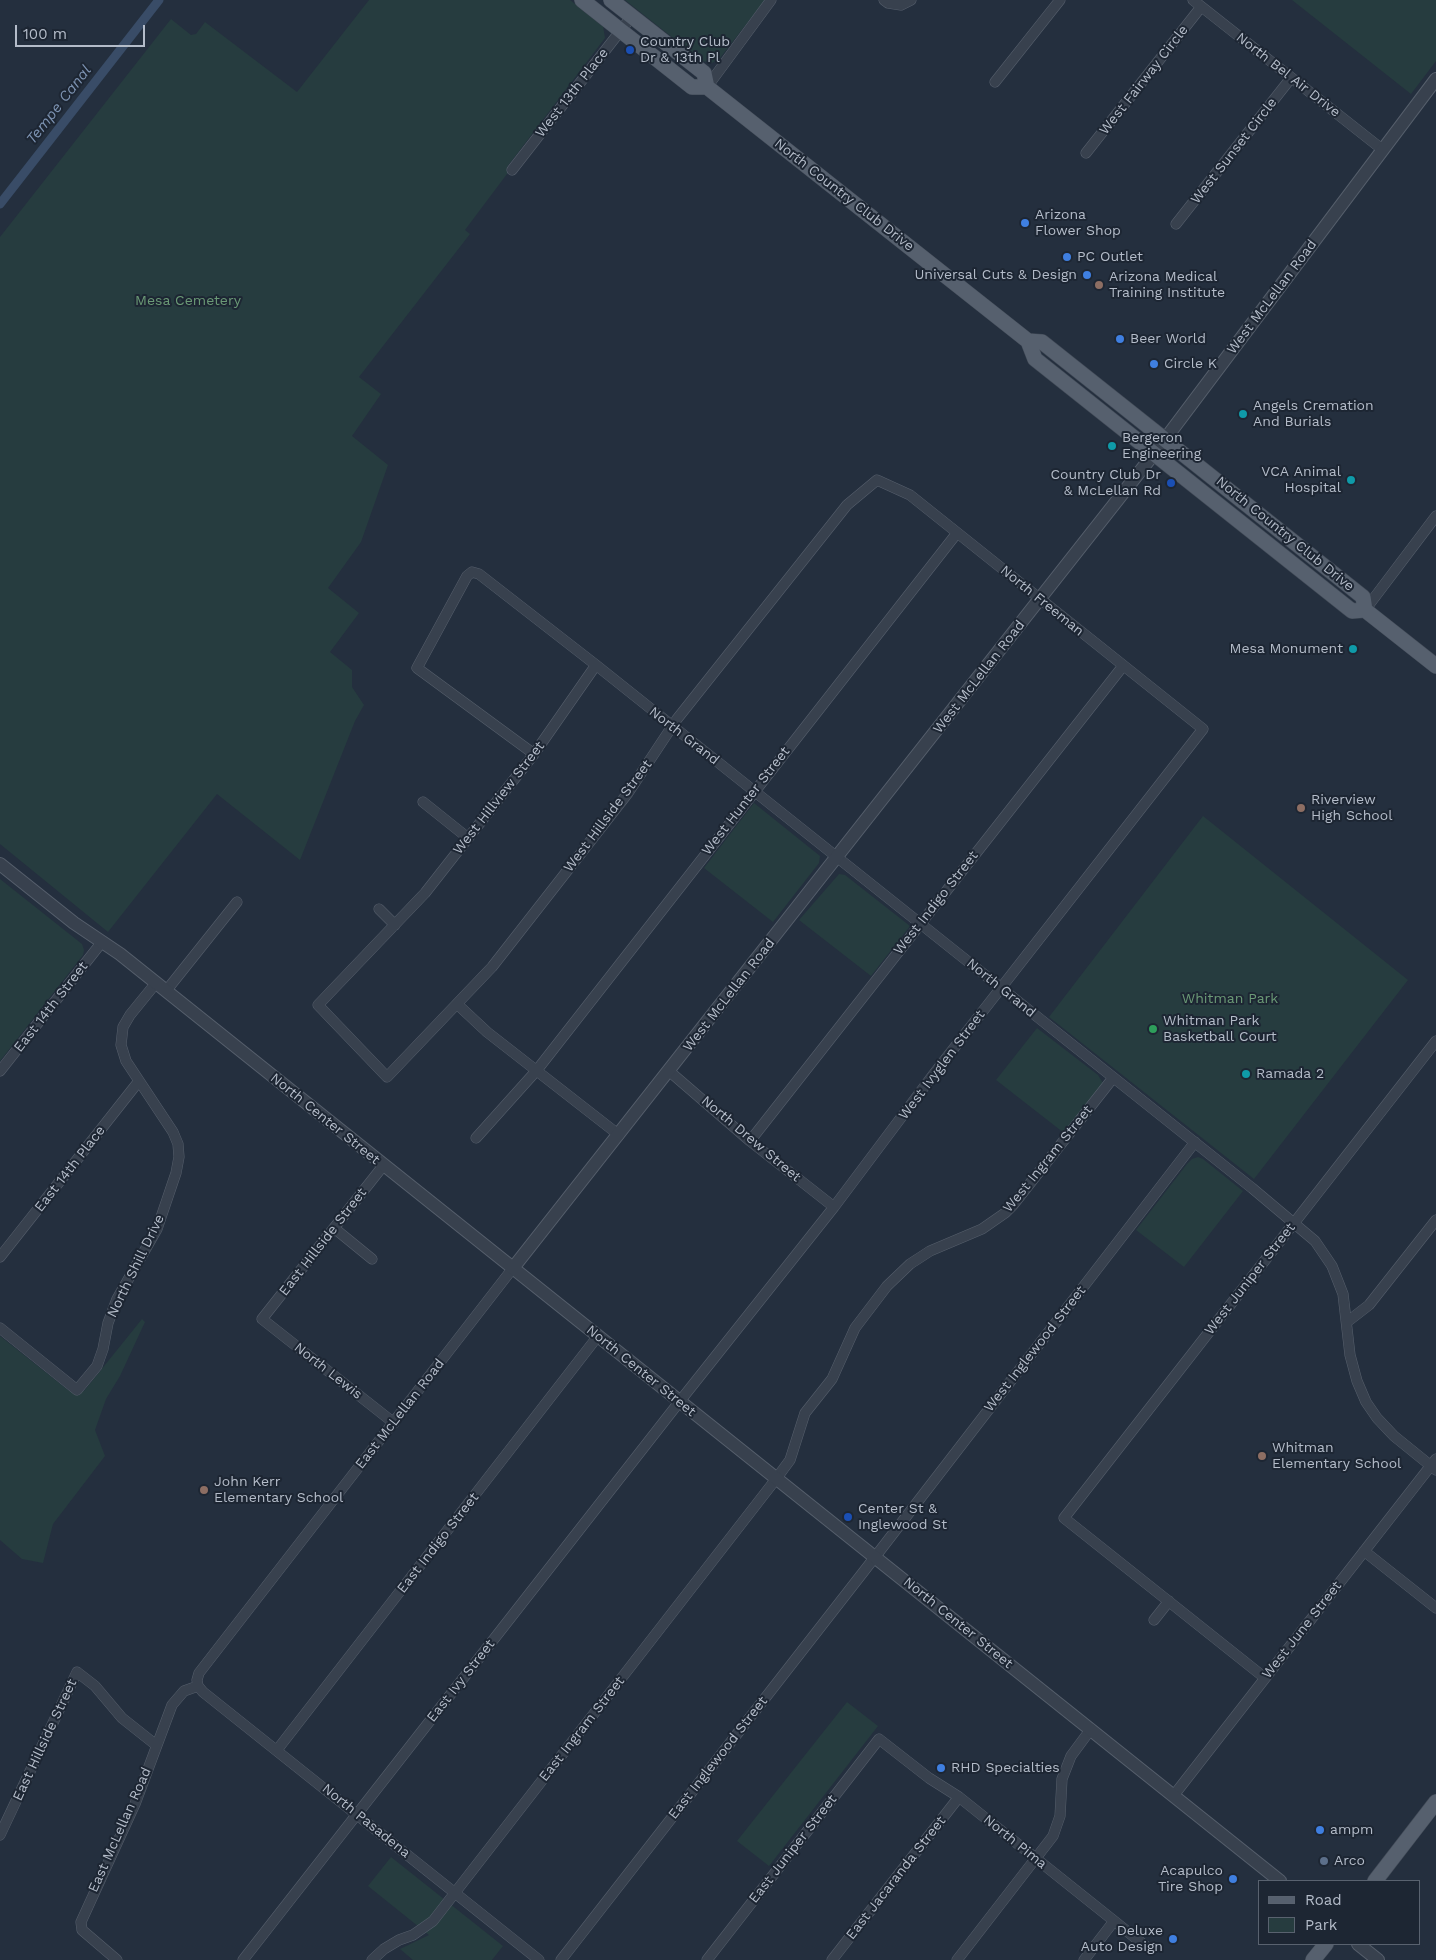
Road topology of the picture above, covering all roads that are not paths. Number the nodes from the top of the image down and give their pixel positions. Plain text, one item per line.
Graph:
1 (582, 0) edge
2 (611, 0) edge
3 (771, 0) edge
4 (884, 0) edge
5 (911, 0) edge
6 (1060, 0) edge
7 (1197, 3) edge
8 (632, 16) junction
9 (621, 30) junction
10 (1291, 78) junction
11 (1436, 79) edge
12 (995, 82) dead end
13 (707, 86) junction
14 (1383, 150) junction
15 (1086, 153) dead end
16 (512, 170) dead end
17 (1176, 224) dead end
18 (1028, 341) junction
19 (1165, 439) junction
20 (1154, 454) junction
21 (877, 480) joint
22 (1436, 516) edge
23 (957, 533) junction
24 (1040, 599) junction
25 (1365, 610) junction
26 (596, 665) junction
27 (1123, 666) junction
28 (1436, 666) edge
29 (672, 726) junction
30 (1203, 729) joint
31 (534, 754) junction
32 (754, 791) junction
33 (423, 802) dead end
34 (468, 838) junction
35 (838, 858) junction
36 (0, 864) edge
37 (237, 902) dead end
38 (379, 909) dead end
39 (920, 923) junction
40 (395, 925) junction
41 (102, 942) junction
42 (161, 987) junction
43 (1001, 988) junction
44 (457, 1004) junction
45 (1436, 1041) edge
46 (537, 1070) junction
47 (0, 1071) edge
48 (669, 1071) junction
49 (387, 1077) joint
50 (1114, 1078) junction
51 (139, 1082) junction
52 (619, 1135) junction
53 (476, 1138) dead end
54 (750, 1141) junction
55 (1195, 1142) junction
56 (383, 1166) junction
57 (834, 1207) junction
58 (1436, 1220) edge
59 (1294, 1222) junction
60 (334, 1228) junction
61 (0, 1257) edge
62 (372, 1258) dead end
63 (513, 1268) junction
64 (262, 1319) joint
65 (1347, 1322) junction
66 (0, 1328) edge
67 (598, 1336) junction
68 (680, 1401) junction
69 (394, 1423) junction
70 (1434, 1465) edge
71 (776, 1479) junction
72 (1364, 1550) junction
73 (875, 1557) junction
74 (1169, 1601) junction
75 (1436, 1608) edge
76 (1154, 1620) dead end
77 (1265, 1678) junction
78 (198, 1683) junction
79 (1091, 1729) junction
80 (879, 1738) joint
81 (156, 1745) junction
82 (277, 1750) junction
83 (1174, 1795) junction
84 (959, 1797) junction
85 (1436, 1802) edge
86 (357, 1814) junction
87 (0, 1835) edge
88 (1036, 1859) junction
89 (1279, 1880) edge
90 (1376, 1880) edge
91 (455, 1892) junction
92 (1114, 1921) junction
93 (1325, 1945) edge
94 (1359, 1945) edge
95 (1148, 1948) dead end
96 (117, 1960) edge
97 (243, 1960) edge
98 (372, 1960) edge
99 (539, 1960) edge
100 (561, 1960) edge
101 (707, 1960) edge
102 (832, 1960) edge
103 (957, 1960) edge
104 (1084, 1960) edge
105 (1314, 1960) edge
106 (1378, 1960) edge

1 - 9 main road, North Country Club Drive
2 - 8 main road, North Country Club Drive
3 - 13 street
4 - 5 street
6 - 12 street
7 - 10 street, North Bel Air Drive
7 - 15 street, West Fairway Circle
8 - 9 street, West 13th Place
8 - 13 main road, North Country Club Drive
9 - 13 main road, North Country Club Drive
9 - 16 street, West 13th Place
10 - 14 street, North Bel Air Drive
10 - 17 street, West Sunset Circle
11 - 14 street, West McLellan Road
13 - 18 main road, North Country Club Drive
14 - 19 street, West McLellan Road
18 - 19 main road, North Country Club Drive
18 - 20 main road, North Country Club Drive
19 - 20 street, West McLellan Road
19 - 25 main road, North Country Club Drive
20 - 24 street, West McLellan Road
20 - 25 main road, North Country Club Drive
21 - 23 street, North Freeman
21 - 29 street, West Hillside Street
22 - 25 street
23 - 24 street, North Freeman
23 - 32 street, West Hunter Street
24 - 27 street, North Freeman
24 - 35 street, West McLellan Road
25 - 28 main road, North Country Club Drive
26 - 29 street, North Grand
26 - 31 street, West Hillview Street
26 - 31 street, North Grand
27 - 30 street, North Freeman
27 - 39 street, West Indigo Street
29 - 32 street, North Grand
29 - 44 street, West Hillside Street
30 - 43 street, West Ivyglen Street
31 - 34 street, West Hillview Street
32 - 35 street, North Grand
32 - 46 street, West Hunter Street
33 - 34 street
34 - 40 street, West Hillview Street
35 - 39 street, North Grand
35 - 48 street, West McLellan Road
36 - 41 street, North Center Street
37 - 42 street, North Shill Drive
38 - 40 street
39 - 43 street, North Grand
39 - 54 street, West Indigo Street
40 - 49 street, West Hillview Street
41 - 42 street, North Center Street
41 - 47 street, East 14th Street
42 - 51 street, North Shill Drive
42 - 56 street, North Center Street
43 - 50 street, North Grand
43 - 57 street, West Ivyglen Street
44 - 46 street
44 - 49 street, West Hillside Street
45 - 59 street, West Juniper Street
46 - 52 street
46 - 53 street, West Hunter Street
48 - 52 street, West McLellan Road
48 - 54 street, North Drew Street
50 - 55 street, North Grand
50 - 71 street, West Ingram Street
51 - 61 street, East 14th Place
51 - 66 street, North Shill Drive
52 - 63 street, West McLellan Road
54 - 57 street, North Drew Street
55 - 59 street, North Grand
55 - 73 street, West Inglewood Street
56 - 60 street, East Hillside Street
56 - 63 street, North Center Street
57 - 68 street, West Ivyglen Street
58 - 65 street
59 - 65 street, North Grand
59 - 74 street, West Juniper Street
60 - 62 street
60 - 64 street, East Hillside Street
63 - 67 street, North Center Street
63 - 69 street, East McLellan Road
64 - 69 street, North Lewis
65 - 70 street, North Grand
67 - 68 street, North Center Street
67 - 82 street, East Indigo Street
68 - 71 street, North Center Street
68 - 86 street, East Ivy Street
69 - 78 street, East McLellan Road
70 - 72 street, West June Street
71 - 73 street, North Center Street
71 - 91 street, East Ingram Street
72 - 75 street
72 - 77 street, West June Street
73 - 79 street, North Center Street
73 - 100 street, East Inglewood Street
74 - 76 street
74 - 77 street
77 - 83 street, West June Street
78 - 81 street, East McLellan Road
78 - 82 street, North Pasadena
79 - 83 street, North Center Street
79 - 88 street
80 - 84 street, North Pima
80 - 101 street, East Juniper Street
81 - 87 street, East Hillside Street
81 - 96 street, East McLellan Road
82 - 86 street, North Pasadena
83 - 89 street, North Center Street
84 - 88 street, North Pima
84 - 102 street, East Jacaranda Street
85 - 90 main road
86 - 91 street, North Pasadena
86 - 97 street, East Ivy Street
88 - 92 street, North Pima
88 - 103 street
91 - 98 street, East Ingram Street
91 - 99 street, North Pasadena
92 - 95 street, North Pima
92 - 104 street
93 - 105 main road
94 - 106 street

